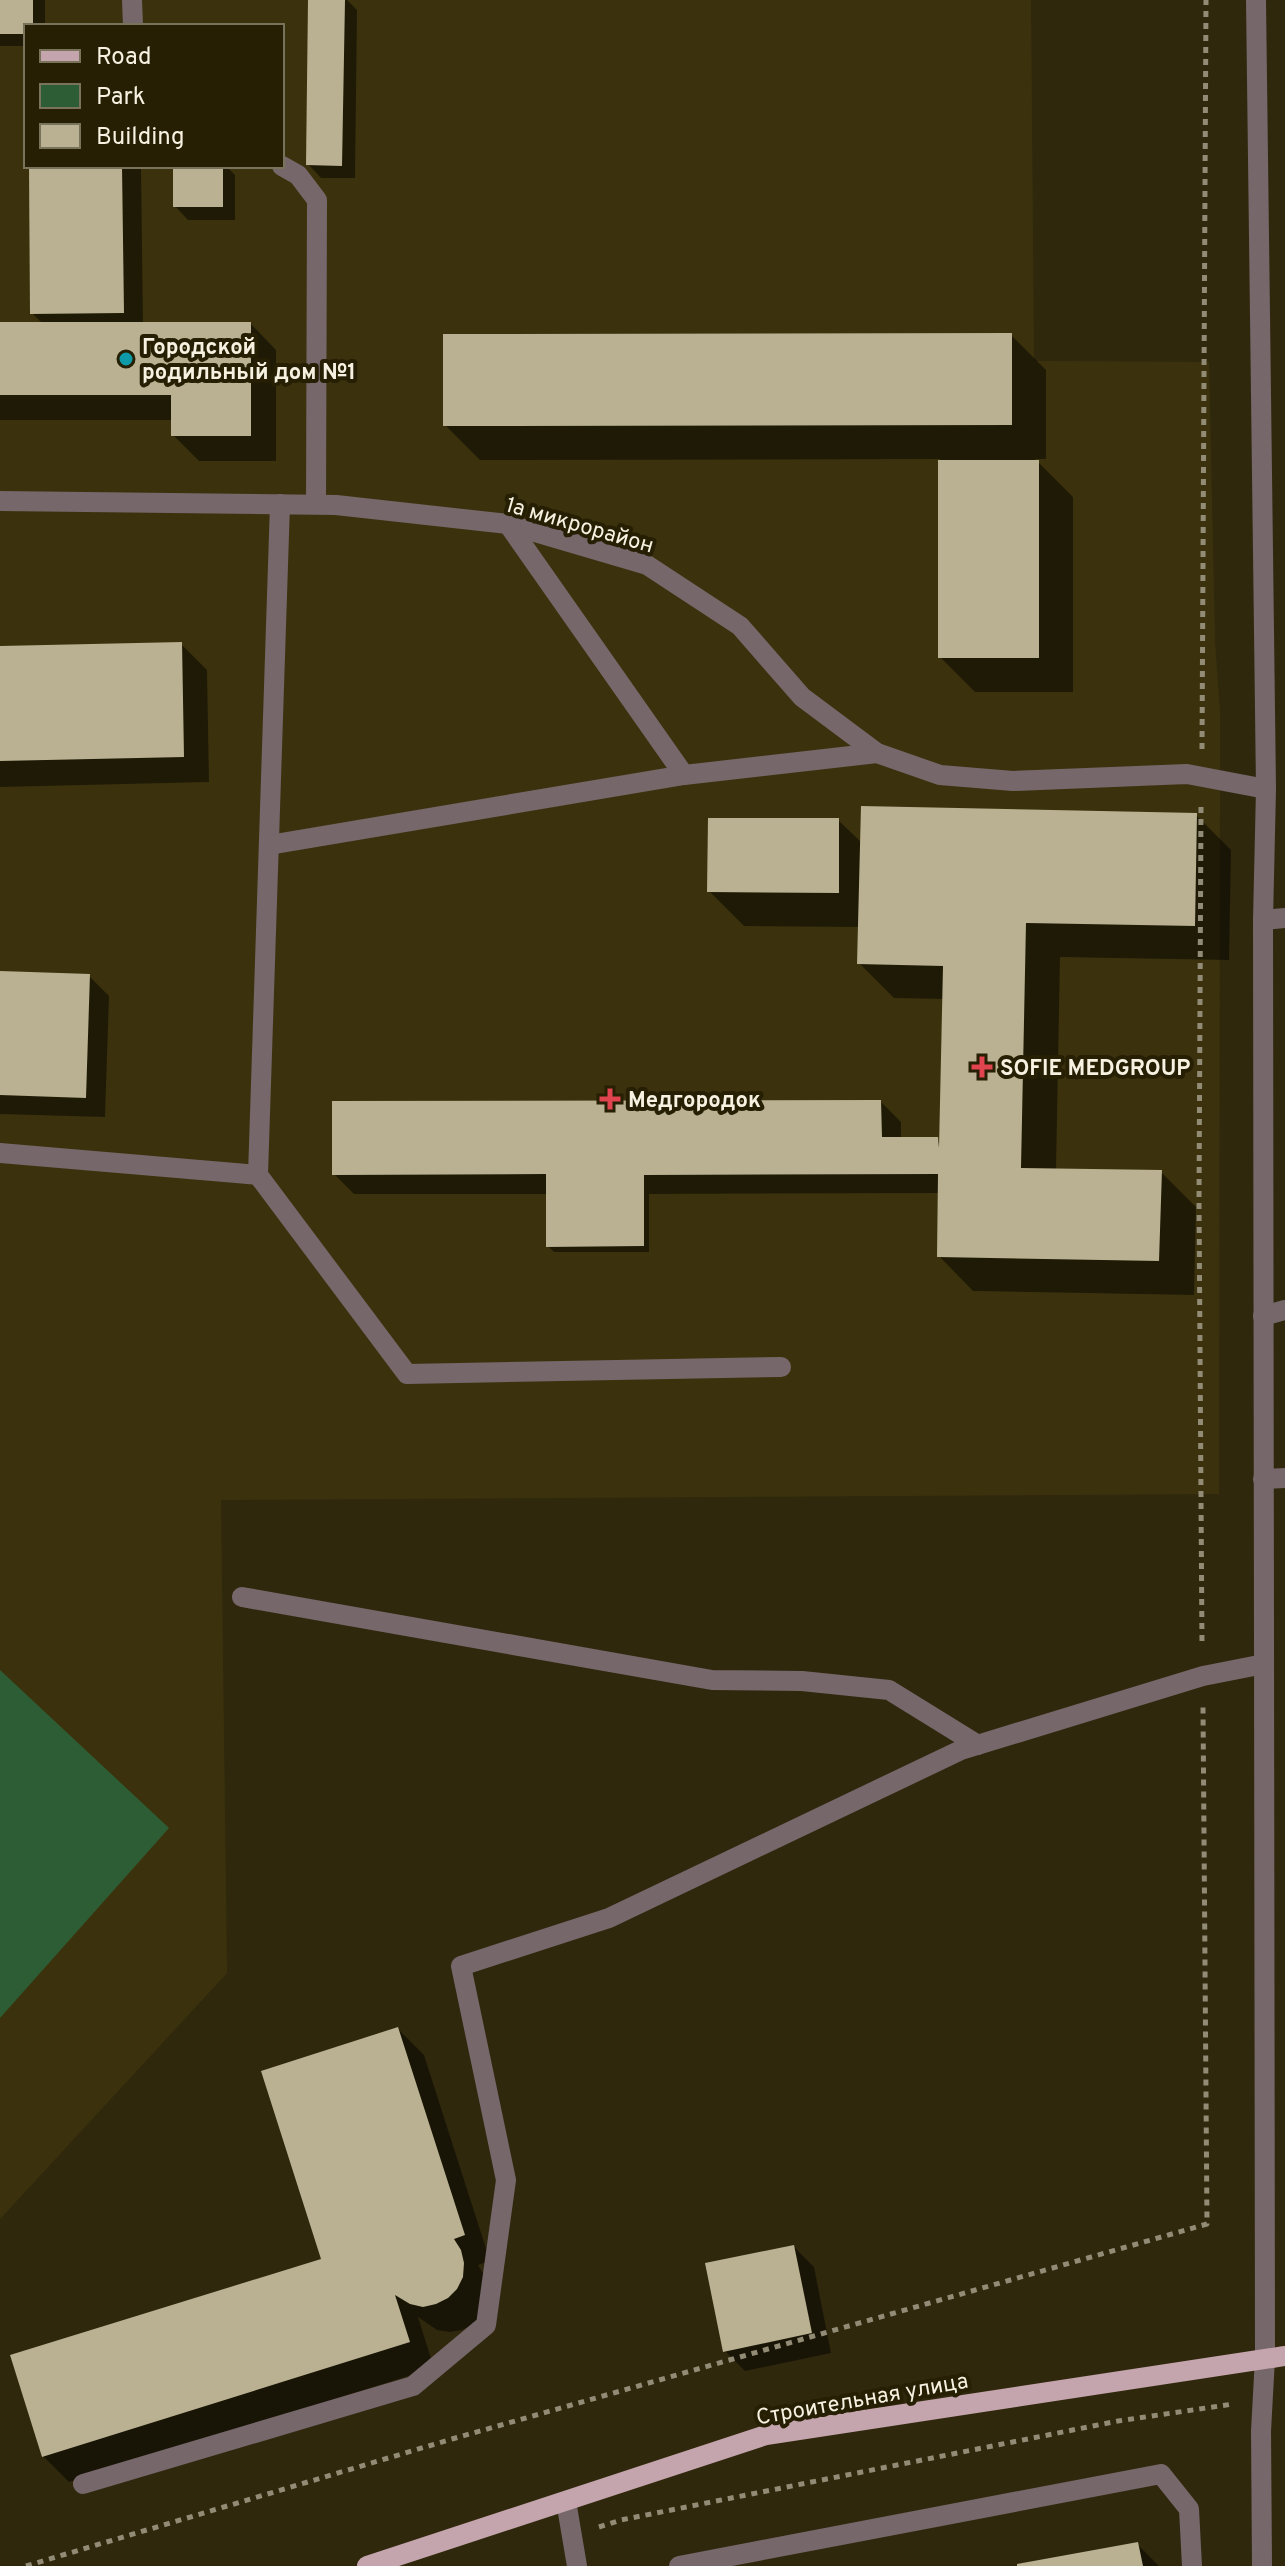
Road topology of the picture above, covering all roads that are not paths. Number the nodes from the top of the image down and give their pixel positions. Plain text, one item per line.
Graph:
1 (132, 0) edge
2 (1256, 0) edge
3 (133, 24) edge
4 (284, 167) edge
5 (0, 501) edge
6 (280, 504) junction
7 (316, 504) junction
8 (508, 524) junction
9 (877, 753) junction
10 (684, 775) junction
11 (1266, 789) junction
12 (269, 845) junction
13 (1285, 918) edge
14 (1263, 920) junction
15 (0, 1153) edge
16 (258, 1175) junction
17 (1285, 1310) edge
18 (1263, 1316) junction
19 (781, 1367) dead end
20 (1285, 1478) edge
21 (1263, 1479) junction
22 (242, 1597) dead end
23 (1264, 1664) junction
24 (978, 1745) junction
25 (1275, 2357) edge
26 (83, 2484) dead end
27 (566, 2501) junction
28 (367, 2566) edge
29 (577, 2566) edge
30 (679, 2566) edge
31 (1192, 2566) edge
32 (1262, 2566) edge

1 - 3 street
2 - 11 street
4 - 7 street
5 - 6 street, 1а микрорайон
6 - 7 street, 1а микрорайон
6 - 12 street
7 - 8 street, 1а микрорайон
8 - 9 street, 1а микрорайон
8 - 10 street
9 - 10 street
9 - 11 street, 1а микрорайон
10 - 12 street
11 - 14 street
12 - 16 street
13 - 14 street
14 - 18 street
15 - 16 street
16 - 19 street
17 - 18 street
18 - 21 street
20 - 21 street
21 - 23 street
22 - 24 street
23 - 24 street
23 - 25 street
24 - 26 street
25 - 27 main road, Строительная улица
25 - 32 street
27 - 28 main road, Строительная улица
27 - 29 street
30 - 31 street

